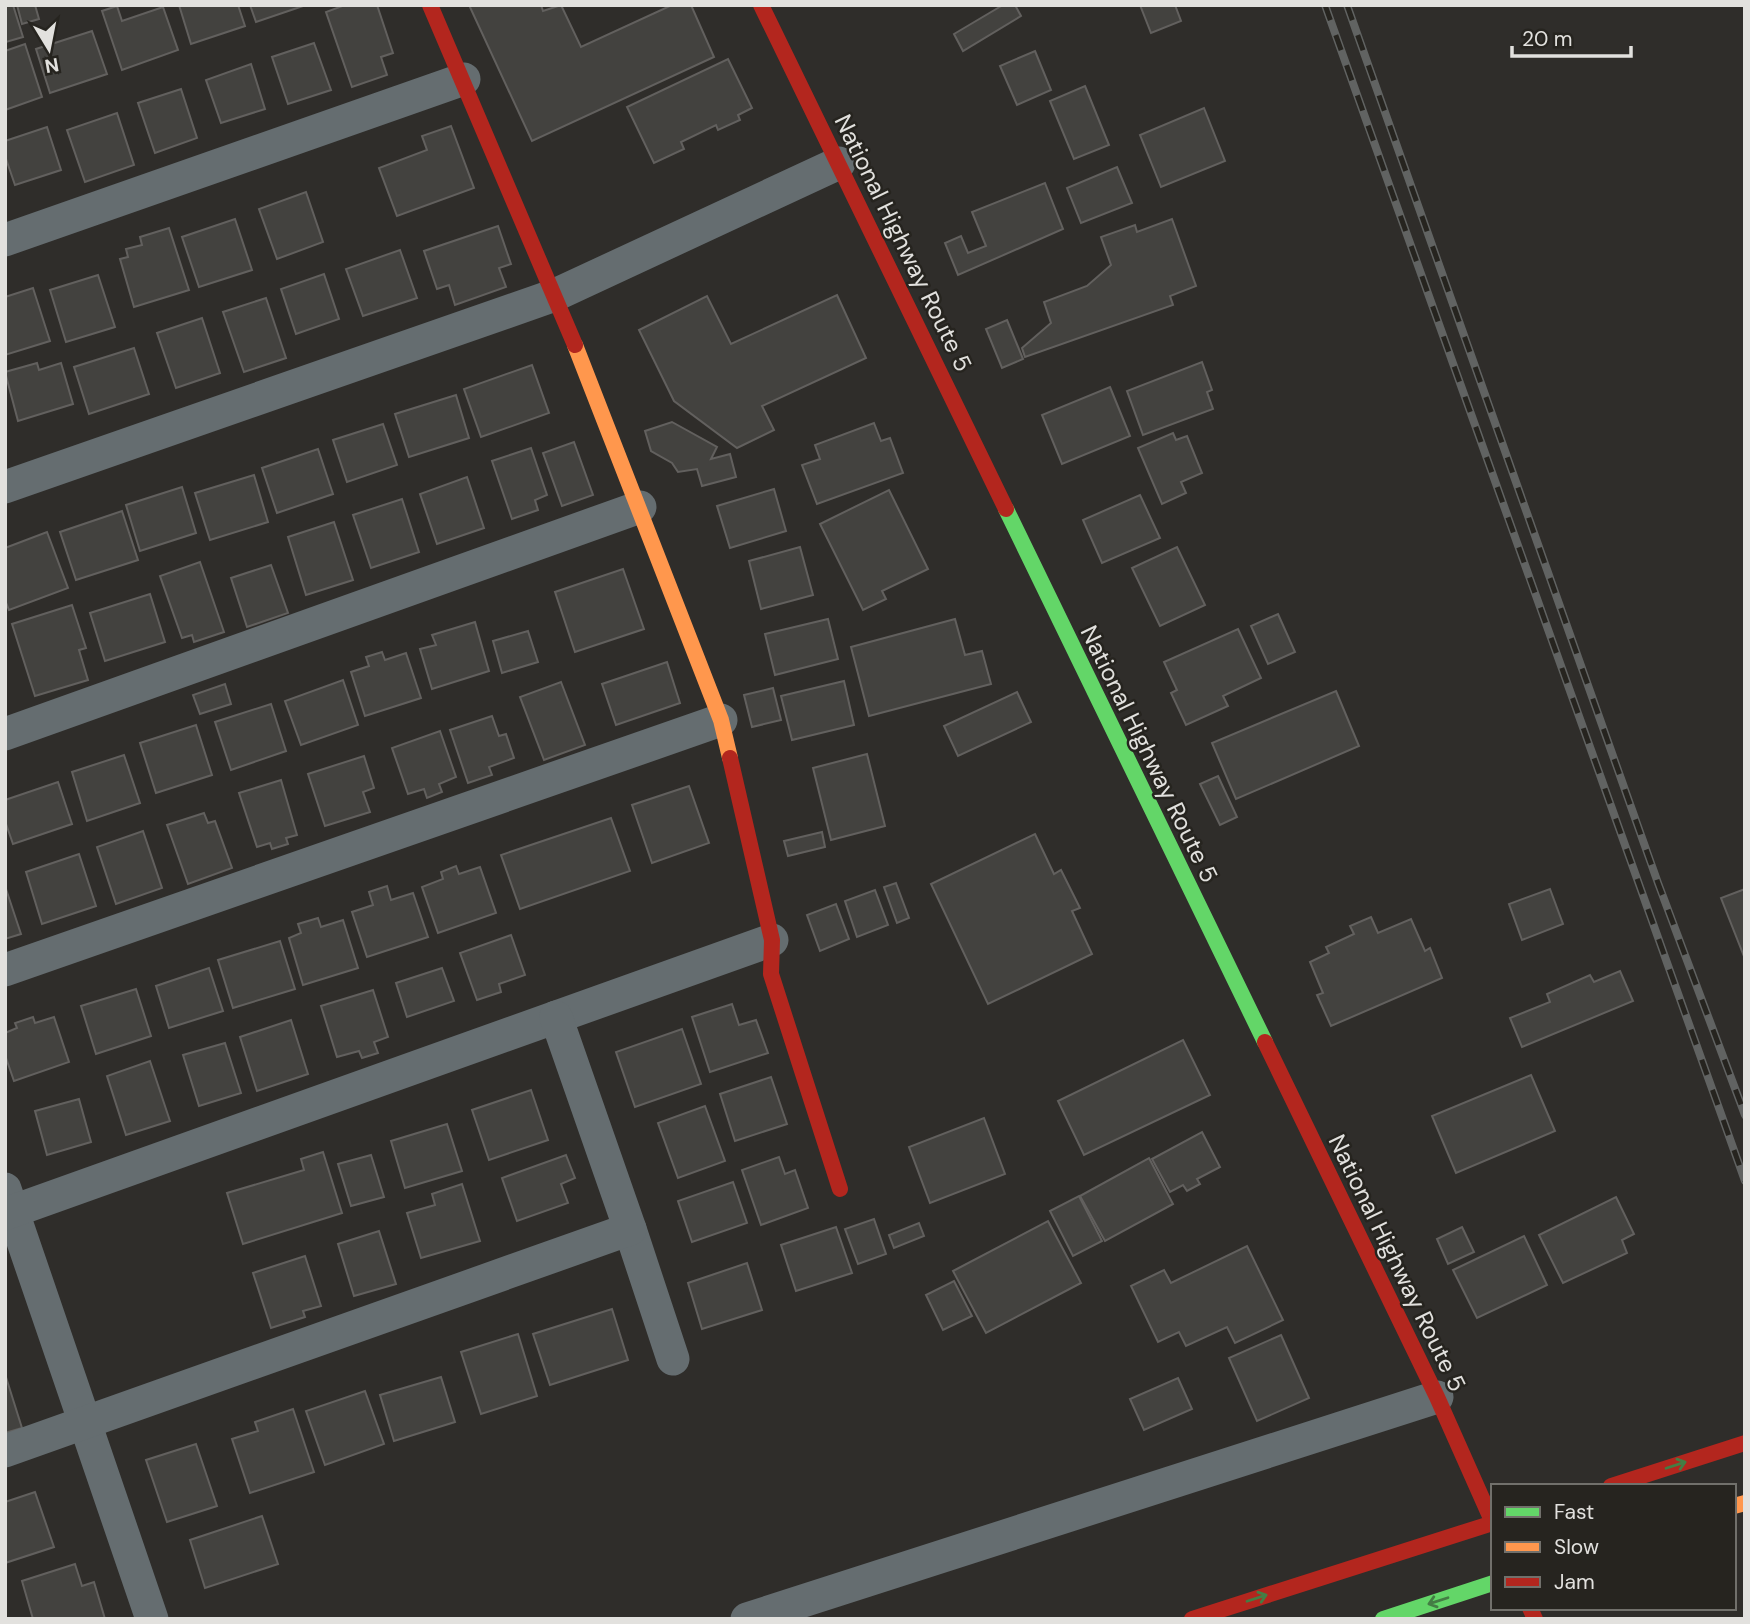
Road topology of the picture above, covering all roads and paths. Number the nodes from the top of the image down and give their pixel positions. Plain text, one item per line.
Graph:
1 (430, 5) edge
2 (761, 5) edge
3 (464, 79) junction
4 (839, 163) junction
5 (5, 240) edge
6 (555, 295) junction
7 (5, 487) edge
8 (640, 506) junction
9 (722, 720) junction
10 (5, 734) edge
11 (772, 940) junction
12 (5, 970) edge
13 (556, 1017) junction
14 (840, 1189) dead end
15 (8, 1205) edge
16 (630, 1229) junction
17 (673, 1359) dead end
18 (1437, 1397) junction
19 (86, 1422) junction
20 (1745, 1443) edge
21 (5, 1451) edge
22 (1617, 1484) edge
23 (1491, 1518) edge
24 (1491, 1524) edge
25 (1491, 1584) edge
26 (152, 1619) edge
27 (747, 1619) edge
28 (1192, 1619) edge
29 (1383, 1619) edge

1 - 3 main road
2 - 4 main road, National Highway Route 5
3 - 5 street
3 - 6 main road
4 - 6 street
4 - 18 main road, National Highway Route 5
6 - 7 street
6 - 8 main road
8 - 9 main road
8 - 10 street
9 - 11 main road
9 - 12 street
11 - 13 street
11 - 14 main road
13 - 15 street
13 - 16 street
15 - 19 street
16 - 17 street
16 - 19 street
18 - 23 main road, National Highway Route 5
18 - 27 street
19 - 21 street
19 - 26 street
22 -> 20 main road
28 -> 24 main road
25 -> 29 main road

